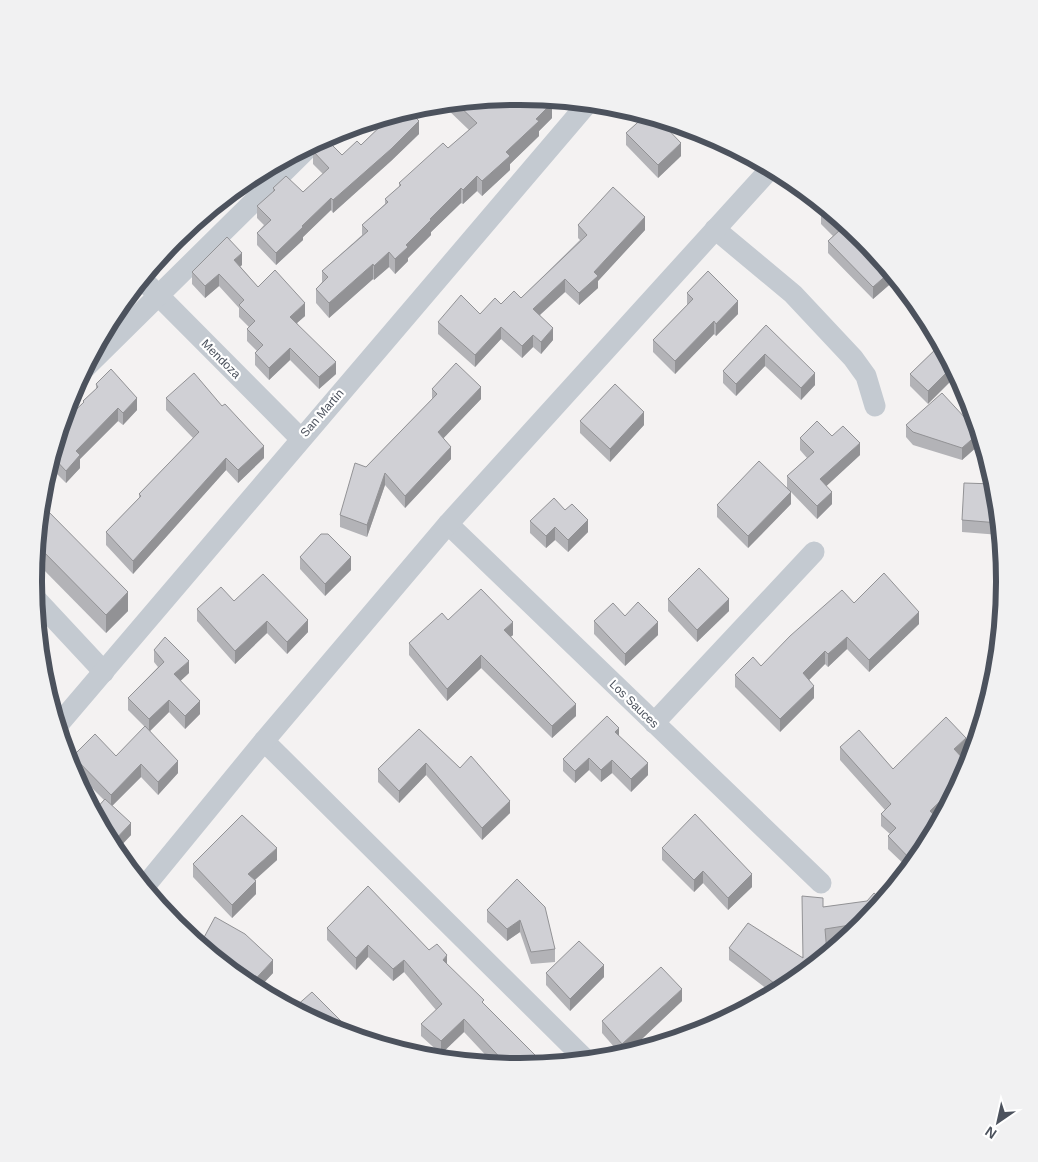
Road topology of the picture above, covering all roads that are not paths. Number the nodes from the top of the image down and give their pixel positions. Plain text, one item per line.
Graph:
1 (583, 109) edge
2 (295, 161) edge
3 (766, 174) edge
4 (716, 229) junction
5 (147, 284) edge
6 (158, 295) junction
7 (101, 353) edge
8 (875, 406) dead end
9 (300, 438) junction
10 (448, 524) junction
11 (814, 552) dead end
12 (44, 607) edge
13 (104, 672) junction
14 (63, 718) edge
15 (654, 723) junction
16 (264, 741) junction
17 (149, 880) edge
18 (822, 883) dead end
19 (579, 1053) edge

1 - 9 street, San Martín
2 - 6 street
3 - 4 street
4 - 8 street
4 - 10 street
5 - 6 street, Mendoza
6 - 7 street
6 - 9 street, Mendoza
9 - 13 street, San Martín
10 - 15 street, Los Sauces
10 - 16 street
11 - 15 street
12 - 13 street
13 - 14 street, San Martín
15 - 18 street, Los Sauces
16 - 17 street
16 - 19 street

